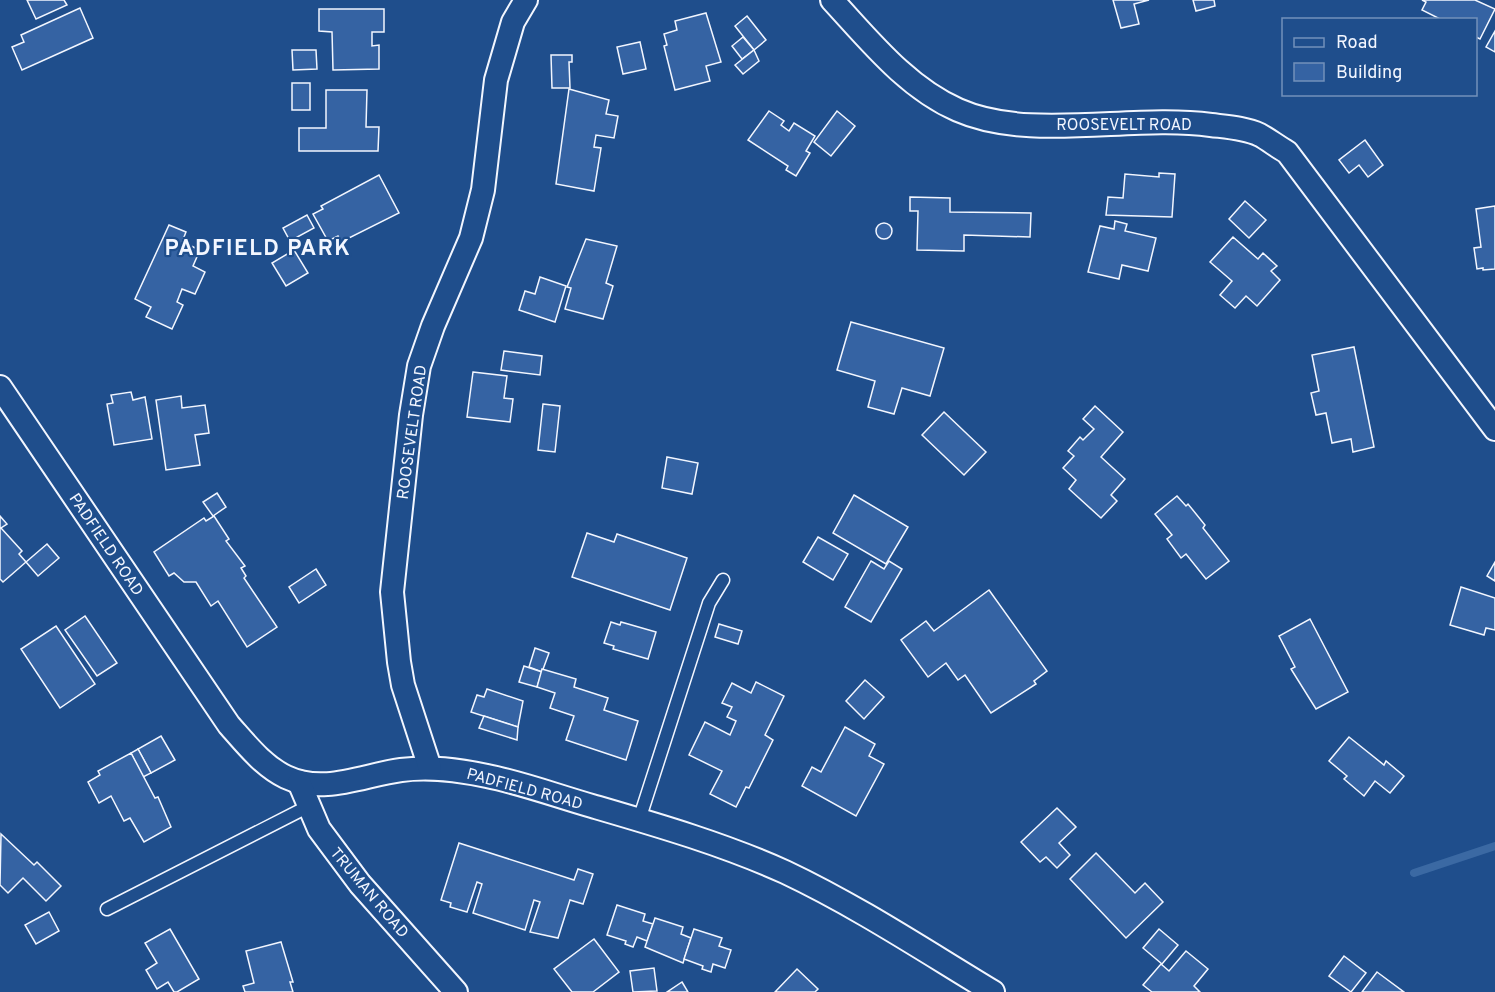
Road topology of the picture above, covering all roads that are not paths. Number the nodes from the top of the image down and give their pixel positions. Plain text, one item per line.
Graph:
1 (526, 0) edge
2 (832, 0) edge
3 (0, 387) edge
4 (1495, 429) edge
5 (723, 580) dead end
6 (430, 768) junction
7 (299, 782) junction
8 (309, 806) junction
9 (639, 820) junction
10 (107, 909) dead end
11 (456, 992) edge
12 (993, 992) edge

1 - 6 street, ROOSEVELT ROAD
2 - 4 street, ROOSEVELT ROAD
3 - 7 street, PADFIELD ROAD
5 - 9 lane
6 - 7 street, PADFIELD ROAD
6 - 9 street, PADFIELD ROAD
7 - 8 street, TRUMAN ROAD
8 - 10 lane
8 - 11 street, TRUMAN ROAD
9 - 12 street, PADFIELD ROAD

